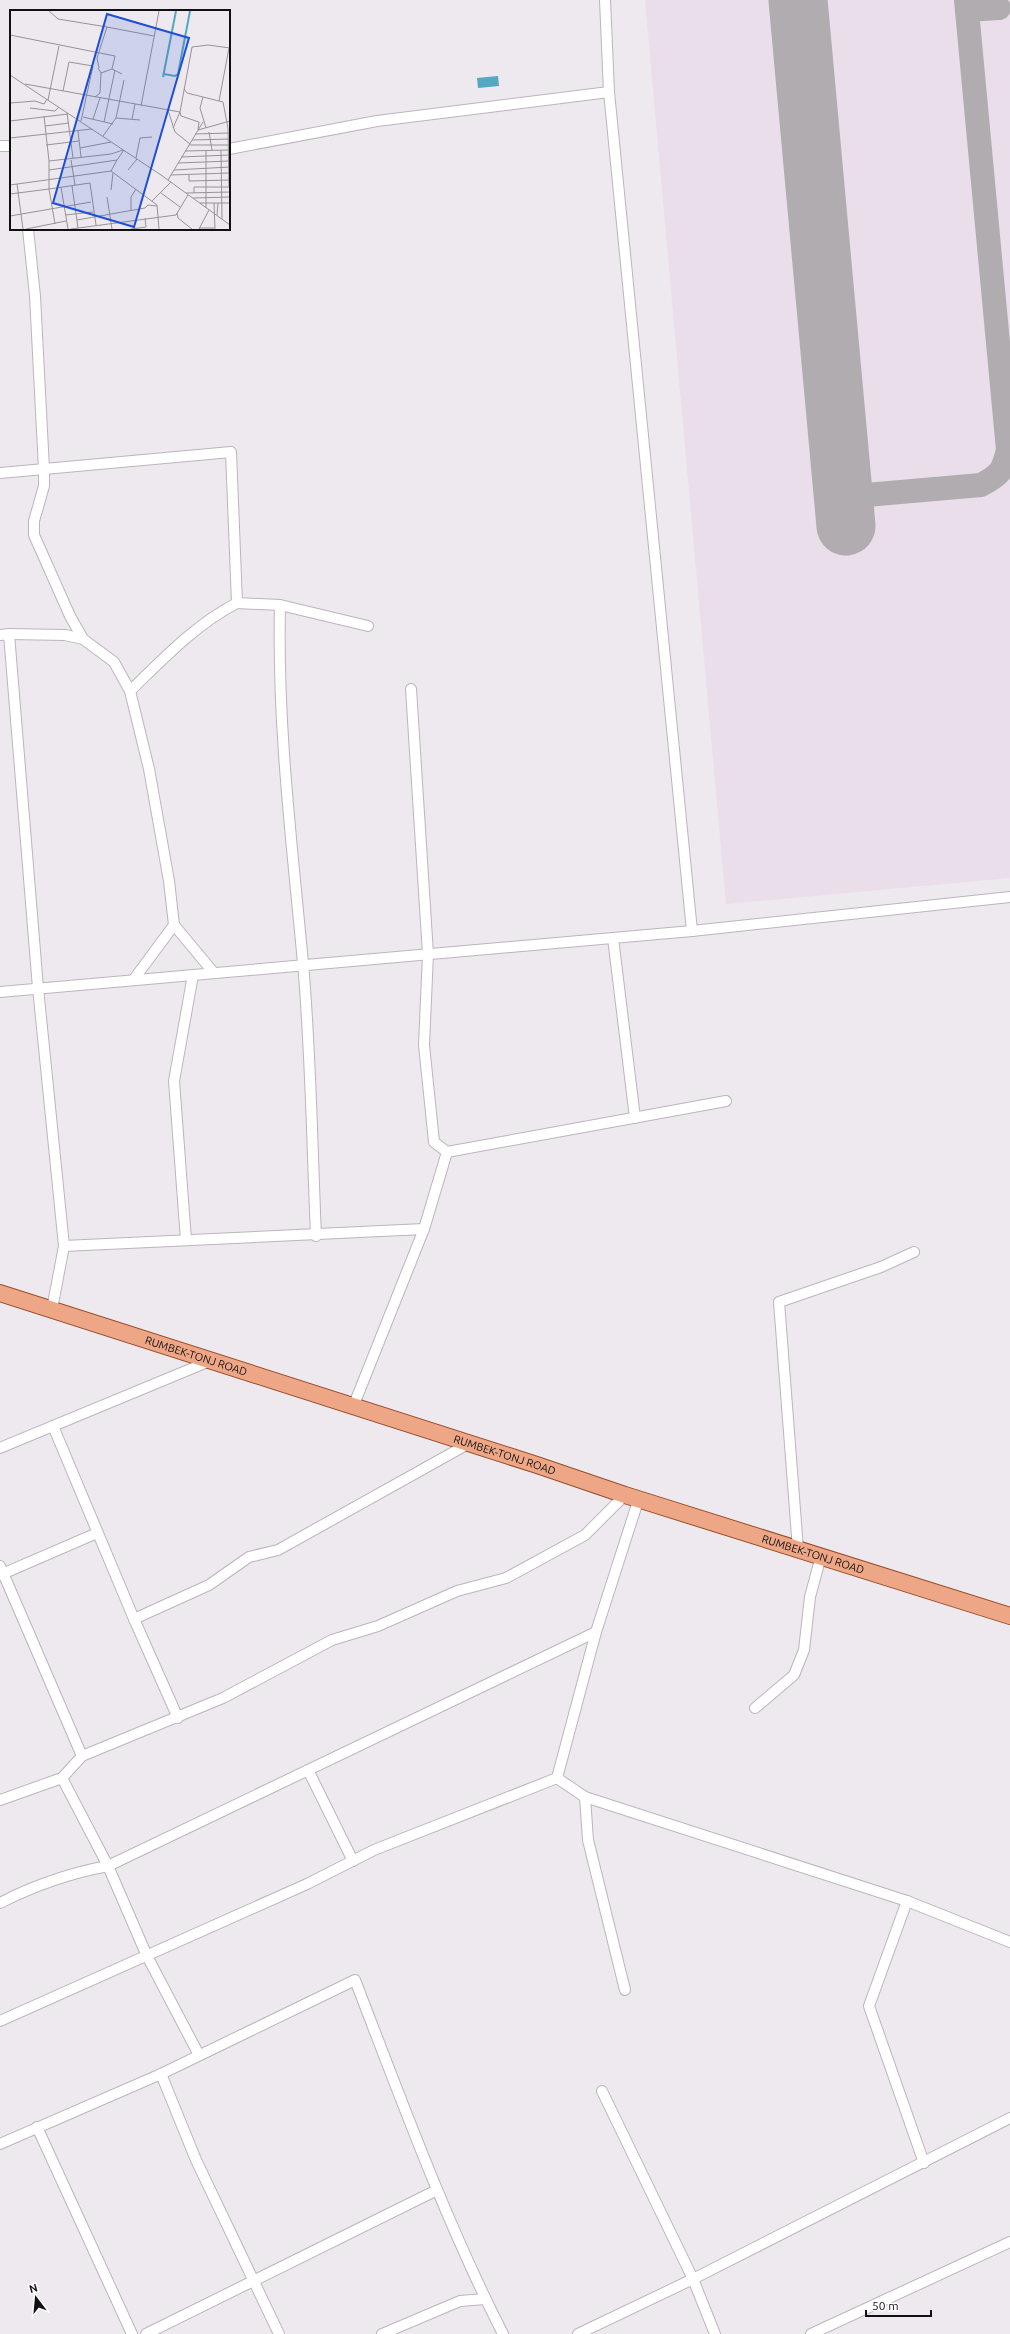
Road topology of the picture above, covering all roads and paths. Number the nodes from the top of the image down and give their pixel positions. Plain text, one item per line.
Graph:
1 (605, 0) edge
2 (609, 92) junction
3 (230, 149) edge
4 (28, 230) edge
5 (44, 469) junction
6 (0, 473) edge
7 (237, 603) junction
8 (280, 606) junction
9 (368, 626) dead end
10 (5, 634) edge
11 (83, 639) junction
12 (411, 689) dead end
13 (130, 691) junction
14 (1010, 896) edge
15 (174, 925) junction
16 (692, 931) junction
17 (613, 938) junction
18 (428, 954) junction
19 (303, 965) junction
20 (214, 973) junction
21 (193, 975) junction
22 (134, 979) junction
23 (38, 988) junction
24 (0, 992) edge
25 (726, 1101) dead end
26 (635, 1118) junction
27 (447, 1152) junction
28 (424, 1229) junction
29 (316, 1236) junction
30 (186, 1240) junction
31 (64, 1246) junction
32 (914, 1252) dead end
33 (0, 1293) edge
34 (52, 1309) junction
35 (210, 1361) junction
36 (354, 1407) junction
37 (53, 1426) junction
38 (468, 1444) junction
39 (0, 1448) edge
40 (632, 1496) junction
41 (98, 1532) junction
42 (798, 1549) junction
43 (821, 1556) junction
44 (1, 1572) edge
45 (1010, 1616) edge
46 (134, 1619) junction
47 (596, 1632) junction
48 (755, 1708) dead end
49 (178, 1718) junction
50 (82, 1756) junction
51 (308, 1770) junction
52 (62, 1778) junction
53 (557, 1778) junction
54 (585, 1797) junction
55 (0, 1800) edge
56 (353, 1861) junction
57 (108, 1866) junction
58 (907, 1901) junction
59 (0, 1903) edge
60 (1010, 1942) edge
61 (147, 1956) junction
62 (625, 1990) dead end
63 (0, 2022) edge
64 (199, 2055) junction
65 (161, 2074) junction
66 (602, 2091) dead end
67 (1010, 2118) edge
68 (37, 2127) junction
69 (0, 2144) edge
70 (924, 2163) junction
71 (436, 2190) junction
72 (1010, 2242) edge
73 (693, 2279) junction
74 (254, 2280) junction
75 (485, 2299) junction
76 (132, 2334) edge
77 (146, 2334) edge
78 (279, 2334) edge
79 (382, 2334) edge
80 (503, 2334) edge
81 (578, 2334) edge
82 (715, 2334) edge
83 (812, 2334) edge

1 - 2 street
2 - 3 street
2 - 16 street
4 - 5 street
5 - 6 street
5 - 7 street
5 - 11 street
7 - 8 street
7 - 13 street
8 - 9 street
8 - 19 street
10 - 11 street
10 - 23 street
11 - 13 street
12 - 18 street
13 - 15 street
14 - 16 street
15 - 20 street
15 - 22 street
16 - 17 street
17 - 18 street
17 - 26 street
18 - 19 street
18 - 27 street
19 - 20 street
19 - 29 street
20 - 21 street
21 - 22 street
21 - 30 street
22 - 23 street
23 - 24 street
23 - 31 street
25 - 26 street
26 - 27 street
27 - 28 street
28 - 29 street
28 - 36 street
29 - 30 street
30 - 31 street
31 - 34 street
32 - 42 street
33 - 34 main road, RUMBEK-TONJ ROAD
34 - 35 main road, RUMBEK-TONJ ROAD
35 - 36 main road, RUMBEK-TONJ ROAD
35 - 37 street
36 - 38 main road, RUMBEK-TONJ ROAD
37 - 39 street
37 - 41 street
38 - 40 main road, RUMBEK-TONJ ROAD
38 - 46 street
40 - 42 main road, RUMBEK-TONJ ROAD
40 - 47 street
40 - 49 street
41 - 44 street
41 - 46 street
42 - 43 main road, RUMBEK-TONJ ROAD
43 - 45 main road, RUMBEK-TONJ ROAD
43 - 48 street
44 - 50 street
46 - 49 street
47 - 51 street
47 - 53 street
49 - 50 street
50 - 52 street
51 - 56 street
51 - 57 street
52 - 55 street
52 - 57 street
53 - 54 street
53 - 56 street
54 - 58 street
54 - 62 street
56 - 61 street
57 - 59 street
57 - 61 street
58 - 60 street
58 - 70 street
61 - 63 street
61 - 64 street
64 - 65 street
64 - 71 street
65 - 68 street
65 - 74 street
66 - 73 street
67 - 70 street
68 - 69 street
68 - 76 street
70 - 73 street
71 - 74 street
71 - 75 street
72 - 83 street
73 - 81 street
73 - 82 street
74 - 77 street
74 - 78 street
75 - 79 street
75 - 80 street

